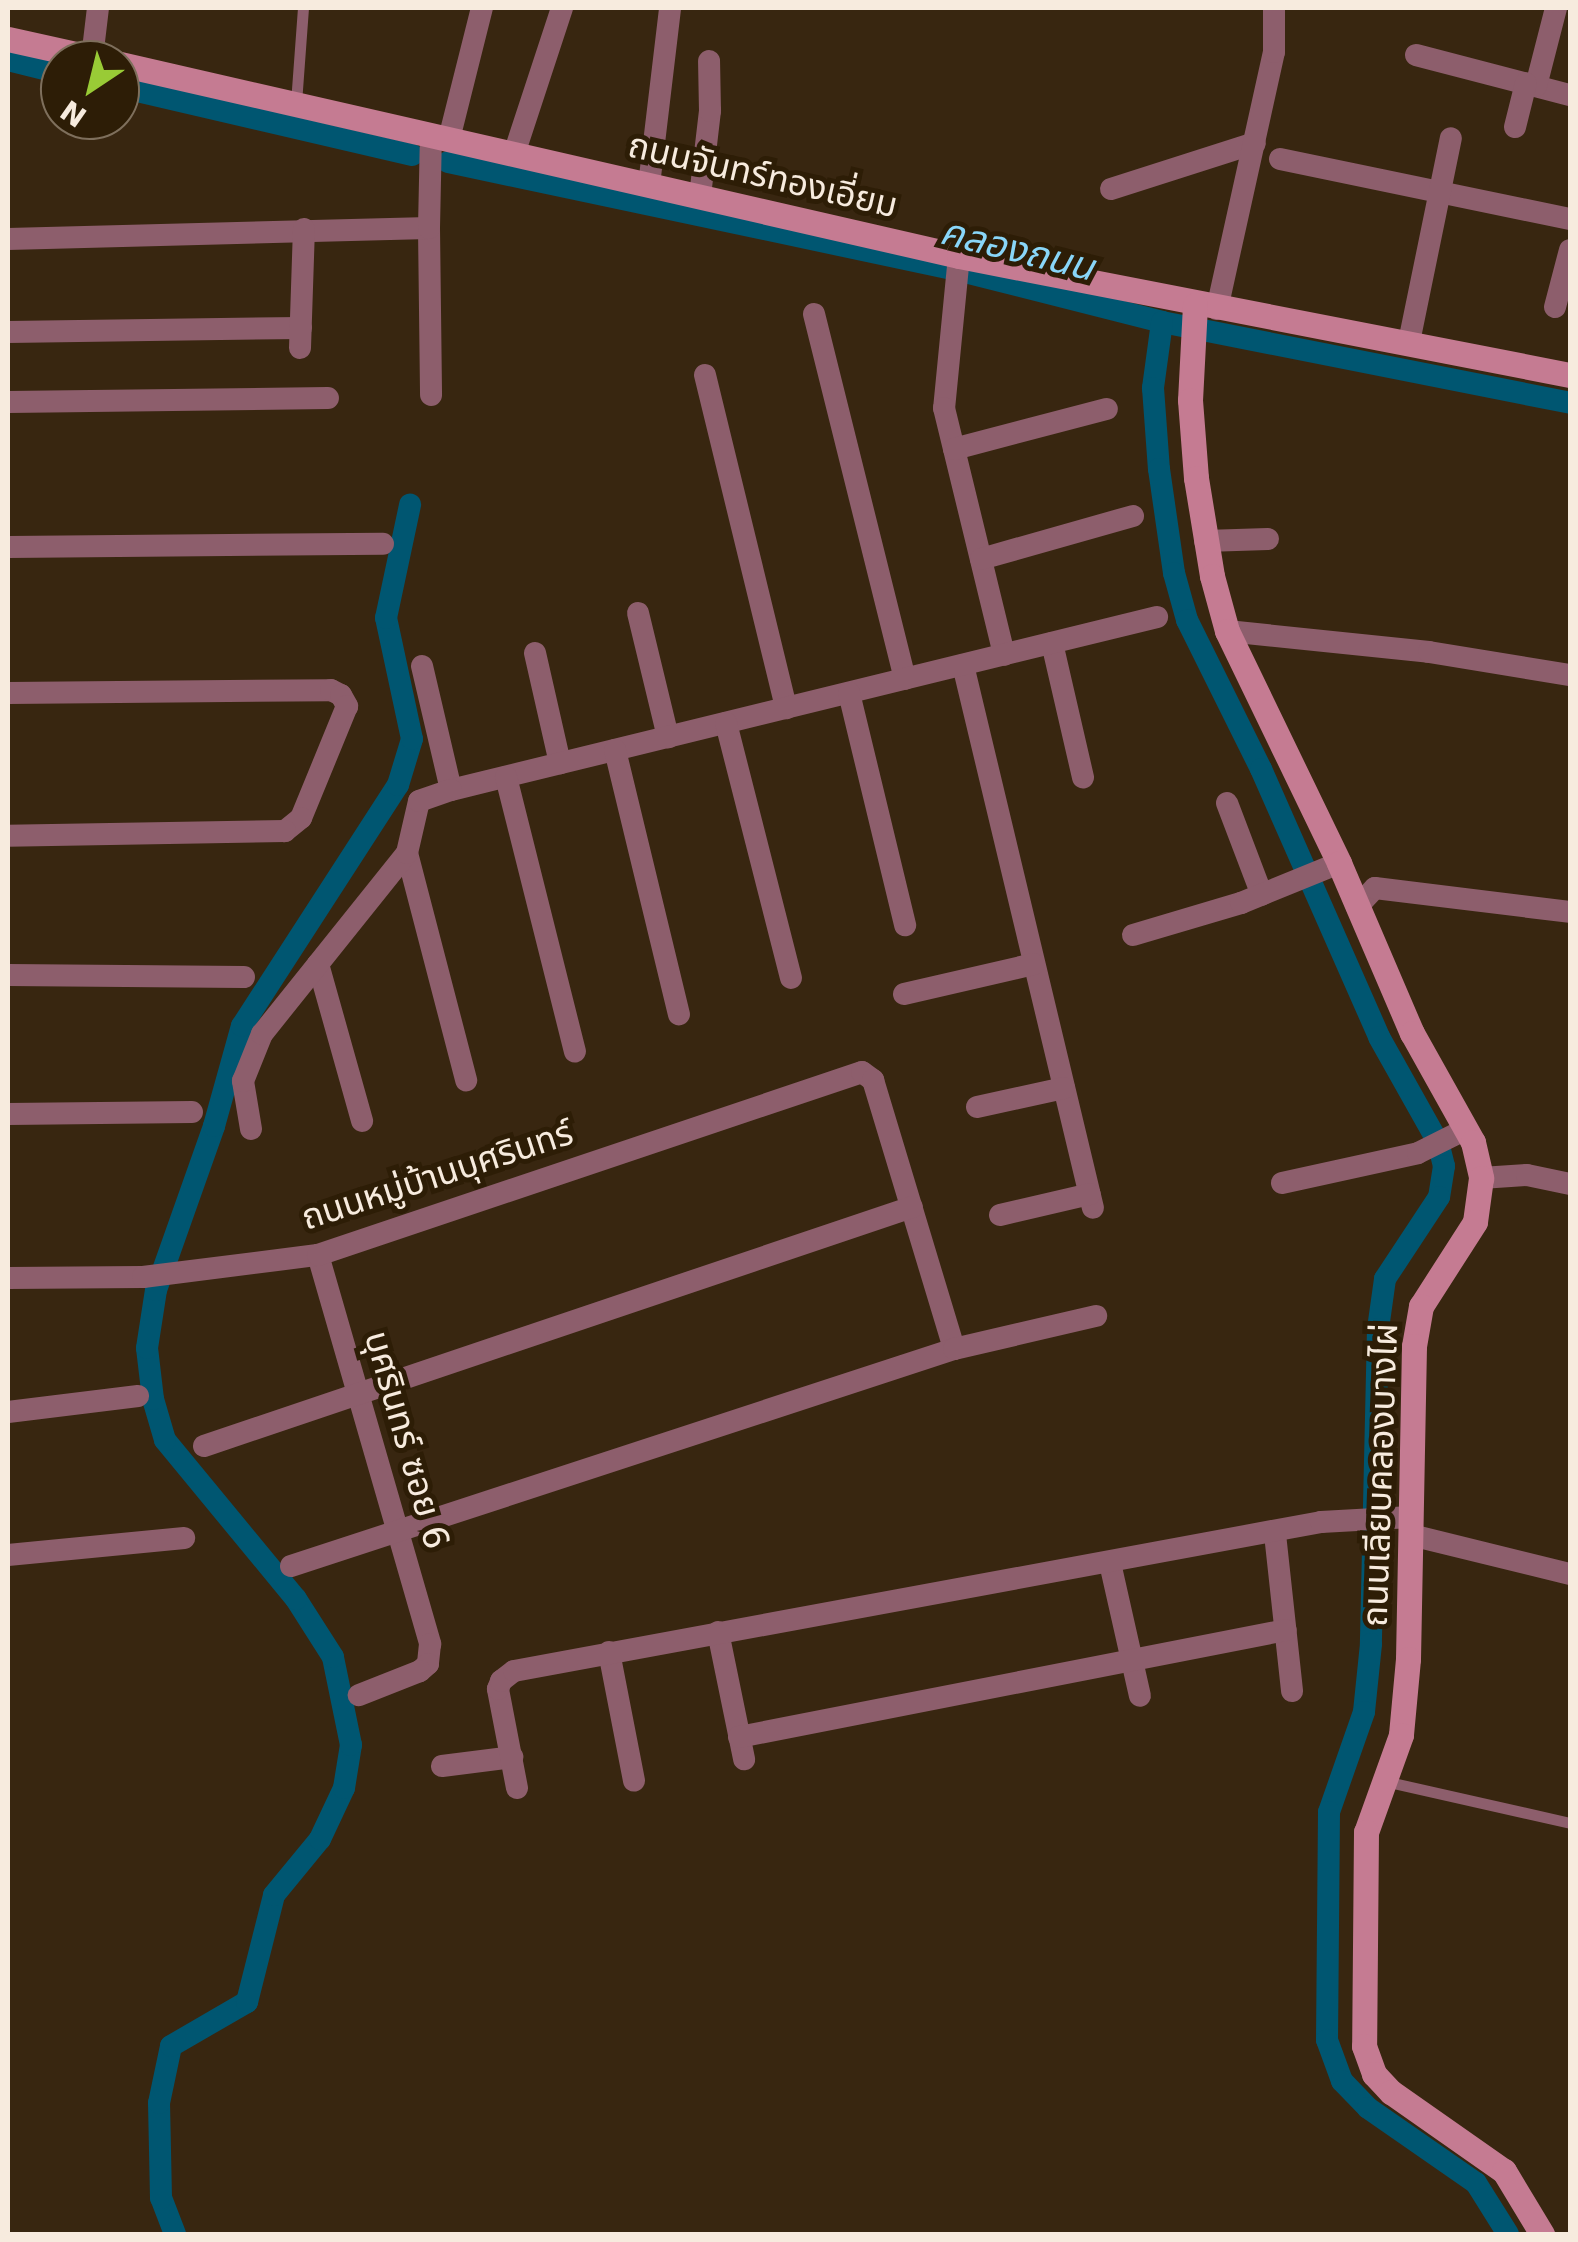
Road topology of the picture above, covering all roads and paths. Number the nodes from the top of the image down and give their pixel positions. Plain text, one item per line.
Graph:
1 (98, 8) edge
2 (303, 8) edge
3 (482, 8) edge
4 (562, 8) edge
5 (670, 8) edge
6 (1274, 8) edge
7 (1556, 8) edge
8 (8, 39) edge
9 (97, 40) edge
10 (40, 46) edge
11 (1416, 55) dead end
12 (710, 61) dead end
13 (140, 69) edge
14 (1531, 85) junction
15 (1570, 95) edge
16 (296, 104) junction
17 (1514, 127) dead end
18 (440, 137) junction
19 (1452, 138) dead end
20 (1255, 143) junction
21 (514, 154) junction
22 (1280, 160) dead end
23 (649, 185) junction
24 (1111, 189) dead end
25 (1440, 190) junction
26 (700, 196) junction
27 (1570, 219) edge
28 (428, 228) junction
29 (304, 230) junction
30 (8, 238) edge
31 (1570, 250) edge
32 (959, 256) junction
33 (1555, 307) dead end
34 (1203, 312) junction
35 (814, 314) dead end
36 (8, 332) edge
37 (1409, 342) junction
38 (705, 375) dead end
39 (1570, 375) edge
40 (431, 396) dead end
41 (328, 398) dead end
42 (8, 402) edge
43 (1107, 409) dead end
44 (954, 449) junction
45 (1132, 516) dead end
46 (1268, 539) dead end
47 (1205, 542) junction
48 (383, 544) dead end
49 (8, 547) edge
50 (981, 559) junction
51 (638, 613) dead end
52 (1157, 618) dead end
53 (1228, 631) junction
54 (1052, 643) junction
55 (535, 653) dead end
56 (1004, 654) junction
57 (963, 664) junction
58 (422, 666) dead end
59 (1570, 675) edge
60 (905, 679) junction
61 (8, 693) edge
62 (849, 693) junction
63 (786, 708) junction
64 (726, 722) junction
65 (668, 737) junction
66 (615, 750) junction
67 (560, 763) junction
68 (506, 777) junction
69 (1083, 777) dead end
70 (451, 790) junction
71 (1227, 804) dead end
72 (8, 836) edge
73 (407, 853) junction
74 (1328, 866) junction
75 (1262, 895) junction
76 (1357, 907) junction
77 (1570, 912) edge
78 (905, 925) dead end
79 (1133, 935) dead end
80 (318, 964) junction
81 (1034, 964) junction
82 (8, 975) edge
83 (244, 977) dead end
84 (792, 978) dead end
85 (904, 994) dead end
86 (679, 1014) dead end
87 (575, 1051) dead end
88 (466, 1080) dead end
89 (1064, 1088) junction
90 (977, 1107) dead end
91 (192, 1112) dead end
92 (8, 1114) edge
93 (362, 1121) dead end
94 (251, 1129) dead end
95 (1450, 1137) junction
96 (1481, 1178) junction
97 (1282, 1183) dead end
98 (1570, 1184) edge
99 (912, 1207) junction
100 (1000, 1214) dead end
101 (318, 1254) junction
102 (8, 1278) edge
103 (1096, 1316) dead end
104 (954, 1349) junction
105 (355, 1392) junction
106 (138, 1396) dead end
107 (8, 1412) edge
108 (204, 1446) dead end
109 (1404, 1523) junction
110 (397, 1530) junction
111 (1274, 1534) junction
112 (184, 1538) dead end
113 (8, 1555) edge
114 (1110, 1563) junction
115 (291, 1566) dead end
116 (1570, 1574) edge
117 (1286, 1630) junction
118 (718, 1632) junction
119 (609, 1652) junction
120 (1132, 1658) junction
121 (1292, 1691) dead end
122 (359, 1694) dead end
123 (1140, 1696) dead end
124 (512, 1757) junction
125 (442, 1766) dead end
126 (634, 1781) dead end
127 (1384, 1781) junction
128 (517, 1788) dead end
129 (1570, 1823) edge
130 (1542, 2234) edge

1 - 9 street
2 - 16 lane
3 - 18 street
4 - 21 street
5 - 23 street
6 - 20 street
7 - 14 street
8 - 10 street
11 - 14 street
12 - 26 street
13 - 16 street, ถนนจันทร์ทองเอี่ยม
14 - 15 street
14 - 17 street
16 - 18 street, ถนนจันทร์ทองเอี่ยม
18 - 21 street, ถนนจันทร์ทองเอี่ยม
18 - 28 street
19 - 25 street
20 - 24 street
20 - 34 street
21 - 23 street, ถนนจันทร์ทองเอี่ยม
22 - 25 street
23 - 26 street, ถนนจันทร์ทองเอี่ยม
25 - 27 street
25 - 37 street
26 - 32 street, ถนนจันทร์ทองเอี่ยม
28 - 29 street
28 - 40 street
29 - 30 street
29 - 36 street
31 - 33 street
32 - 34 street, ถนนจันทร์ทองเอี่ยม
32 - 44 street
34 - 37 street, ถนนจันทร์ทองเอี่ยม
34 - 47 street, ถนนเลียบคลองบางไผ่
35 - 60 street
37 - 39 street, ถนนจันทร์ทองเอี่ยม
38 - 63 street
41 - 42 street
43 - 44 street
44 - 50 street
45 - 50 street
46 - 47 street
47 - 53 street, ถนนเลียบคลองบางไผ่
48 - 49 street
50 - 56 street
51 - 65 street
52 - 54 street
53 - 59 street
53 - 74 street, ถนนเลียบคลองบางไผ่
54 - 56 street
54 - 69 street
55 - 67 street
56 - 57 street
57 - 60 street
57 - 81 street
58 - 70 street
60 - 62 street
61 - 72 street
62 - 63 street
62 - 78 street
63 - 64 street
64 - 65 street
64 - 84 street
65 - 66 street
66 - 67 street
66 - 86 street
67 - 68 street
68 - 70 street
68 - 87 street
70 - 73 street
71 - 75 street
73 - 80 street
73 - 88 street
74 - 75 street
74 - 76 street, ถนนเลียบคลองบางไผ่
75 - 79 street
76 - 77 street
76 - 95 street, ถนนเลียบคลองบางไผ่
80 - 93 street
80 - 94 street
81 - 85 street
81 - 89 street
82 - 83 street
89 - 90 street
89 - 100 street
91 - 92 street
95 - 96 street, ถนนเลียบคลองบางไผ่
95 - 97 street
96 - 98 street
96 - 109 street, ถนนเลียบคลองบางไผ่
99 - 101 street, ถนนหมู่บ้านบุศรินทร์
99 - 104 street
99 - 105 street
101 - 102 street, ถนนหมู่บ้านบุศรินทร์
101 - 105 street, บุศรินทร์ ซอย 6
103 - 104 street
104 - 110 street
105 - 108 street
105 - 110 street, บุศรินทร์ ซอย 6
106 - 107 street
109 - 111 street
109 - 116 street
109 - 127 street, ถนนเลียบคลองบางไผ่
110 - 115 street
110 - 122 street, บุศรินทร์ ซอย 6
111 - 114 street
111 - 117 street
112 - 113 street
114 - 118 street
114 - 120 street
117 - 120 street
117 - 121 street
118 - 119 street
118 - 120 street
119 - 124 street
119 - 126 street
120 - 123 street
124 - 125 street
124 - 128 street
127 - 129 lane
127 - 130 street, ถนนเลียบคลองบางไผ่

